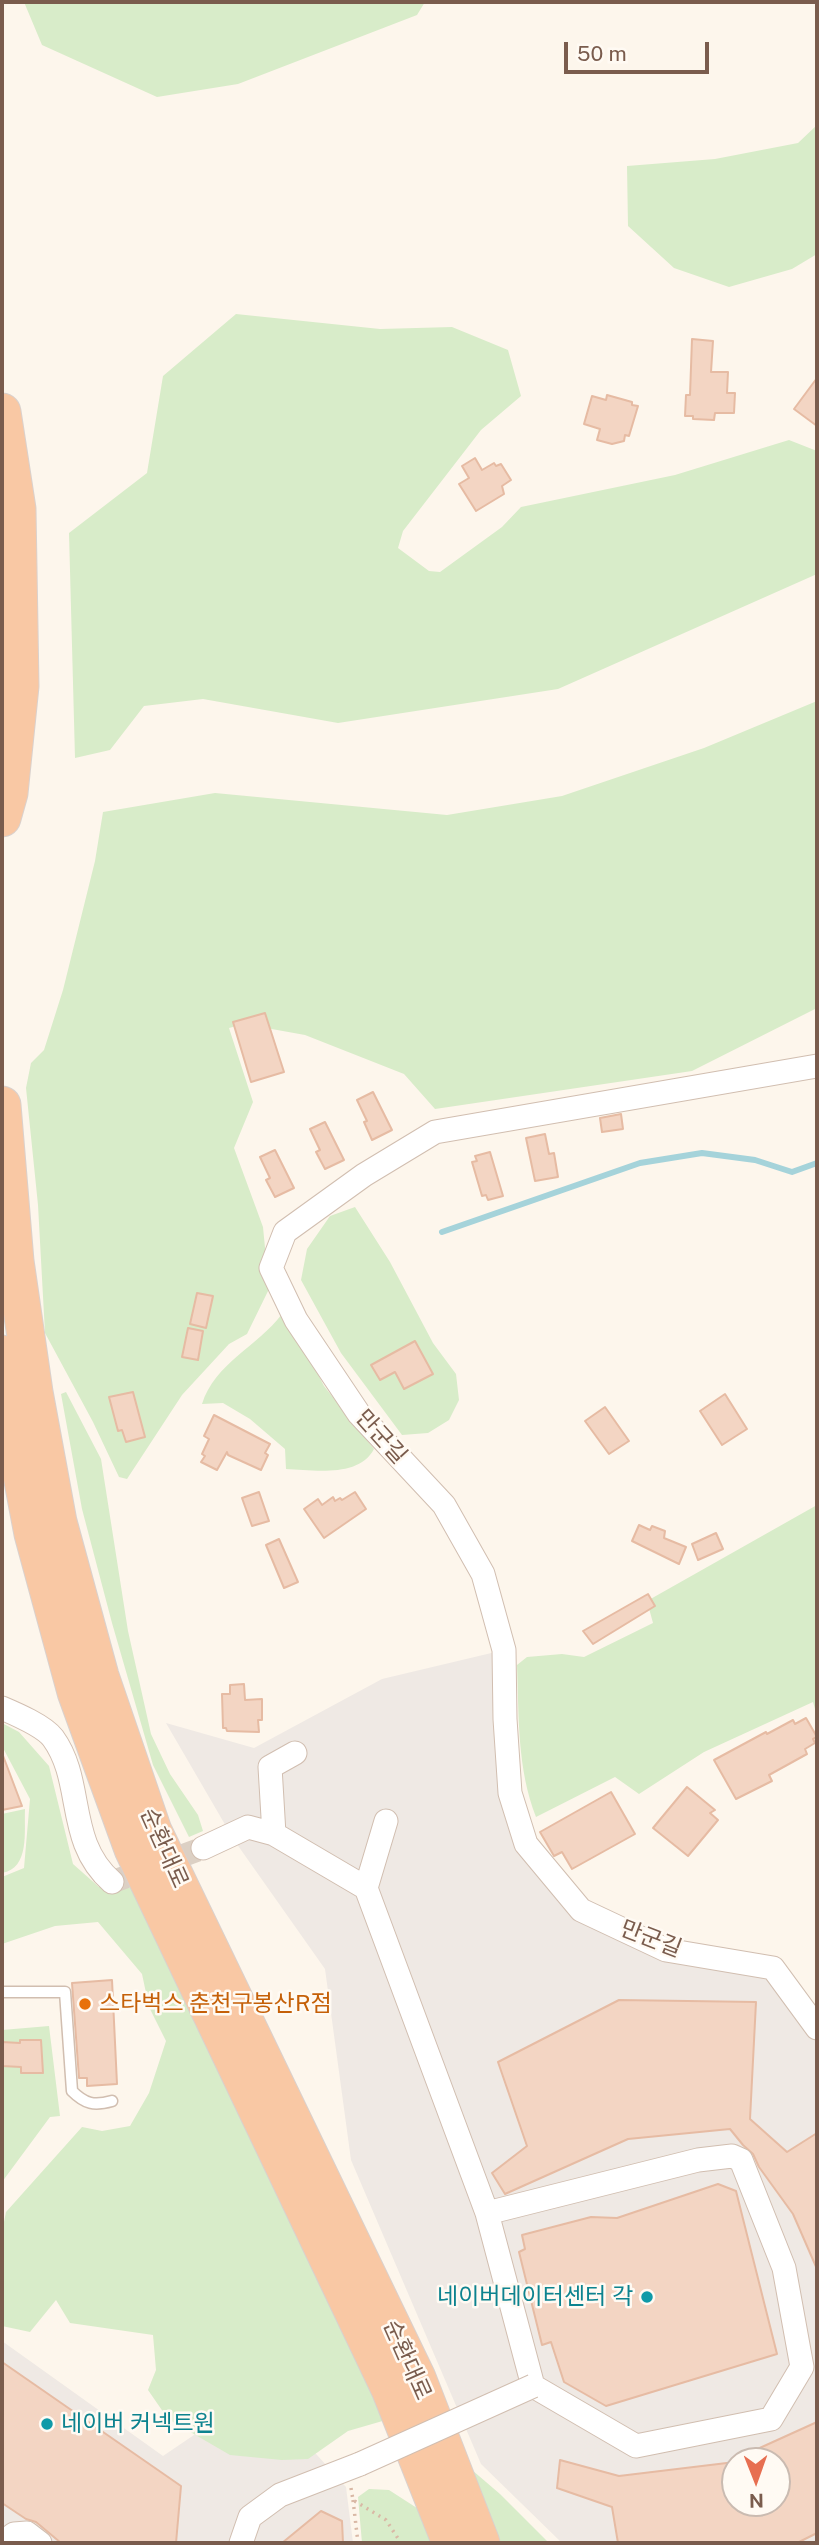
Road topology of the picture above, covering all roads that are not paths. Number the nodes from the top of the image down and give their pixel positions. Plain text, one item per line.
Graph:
1 (2, 412) edge
2 (6, 805) edge
3 (817, 1066) edge
4 (2, 1105) edge
5 (2, 1353) edge
6 (2, 1708) edge
7 (295, 1754) dead end
8 (386, 1821) dead end
9 (274, 1834) junction
10 (203, 1848) tunnel mouth
11 (112, 1882) dead end
12 (366, 1888) junction
13 (2, 1992) edge
14 (817, 2028) edge
15 (113, 2101) dead end
16 (487, 2213) junction
17 (533, 2386) junction
18 (4, 2537) edge
19 (40, 2543) edge
20 (242, 2543) edge
21 (451, 2543) edge
22 (481, 2543) edge

1 - 2 highway
3 - 14 street, 만군길
4 - 22 highway, 순환대로
5 - 21 highway, 순환대로
6 - 11 street
7 - 9 street
8 - 12 street
9 - 10 street
9 - 12 street
12 - 16 street
13 - 15 lane
16 - 17 street
16 - 17 street
17 - 20 street, bridge
18 - 19 street

